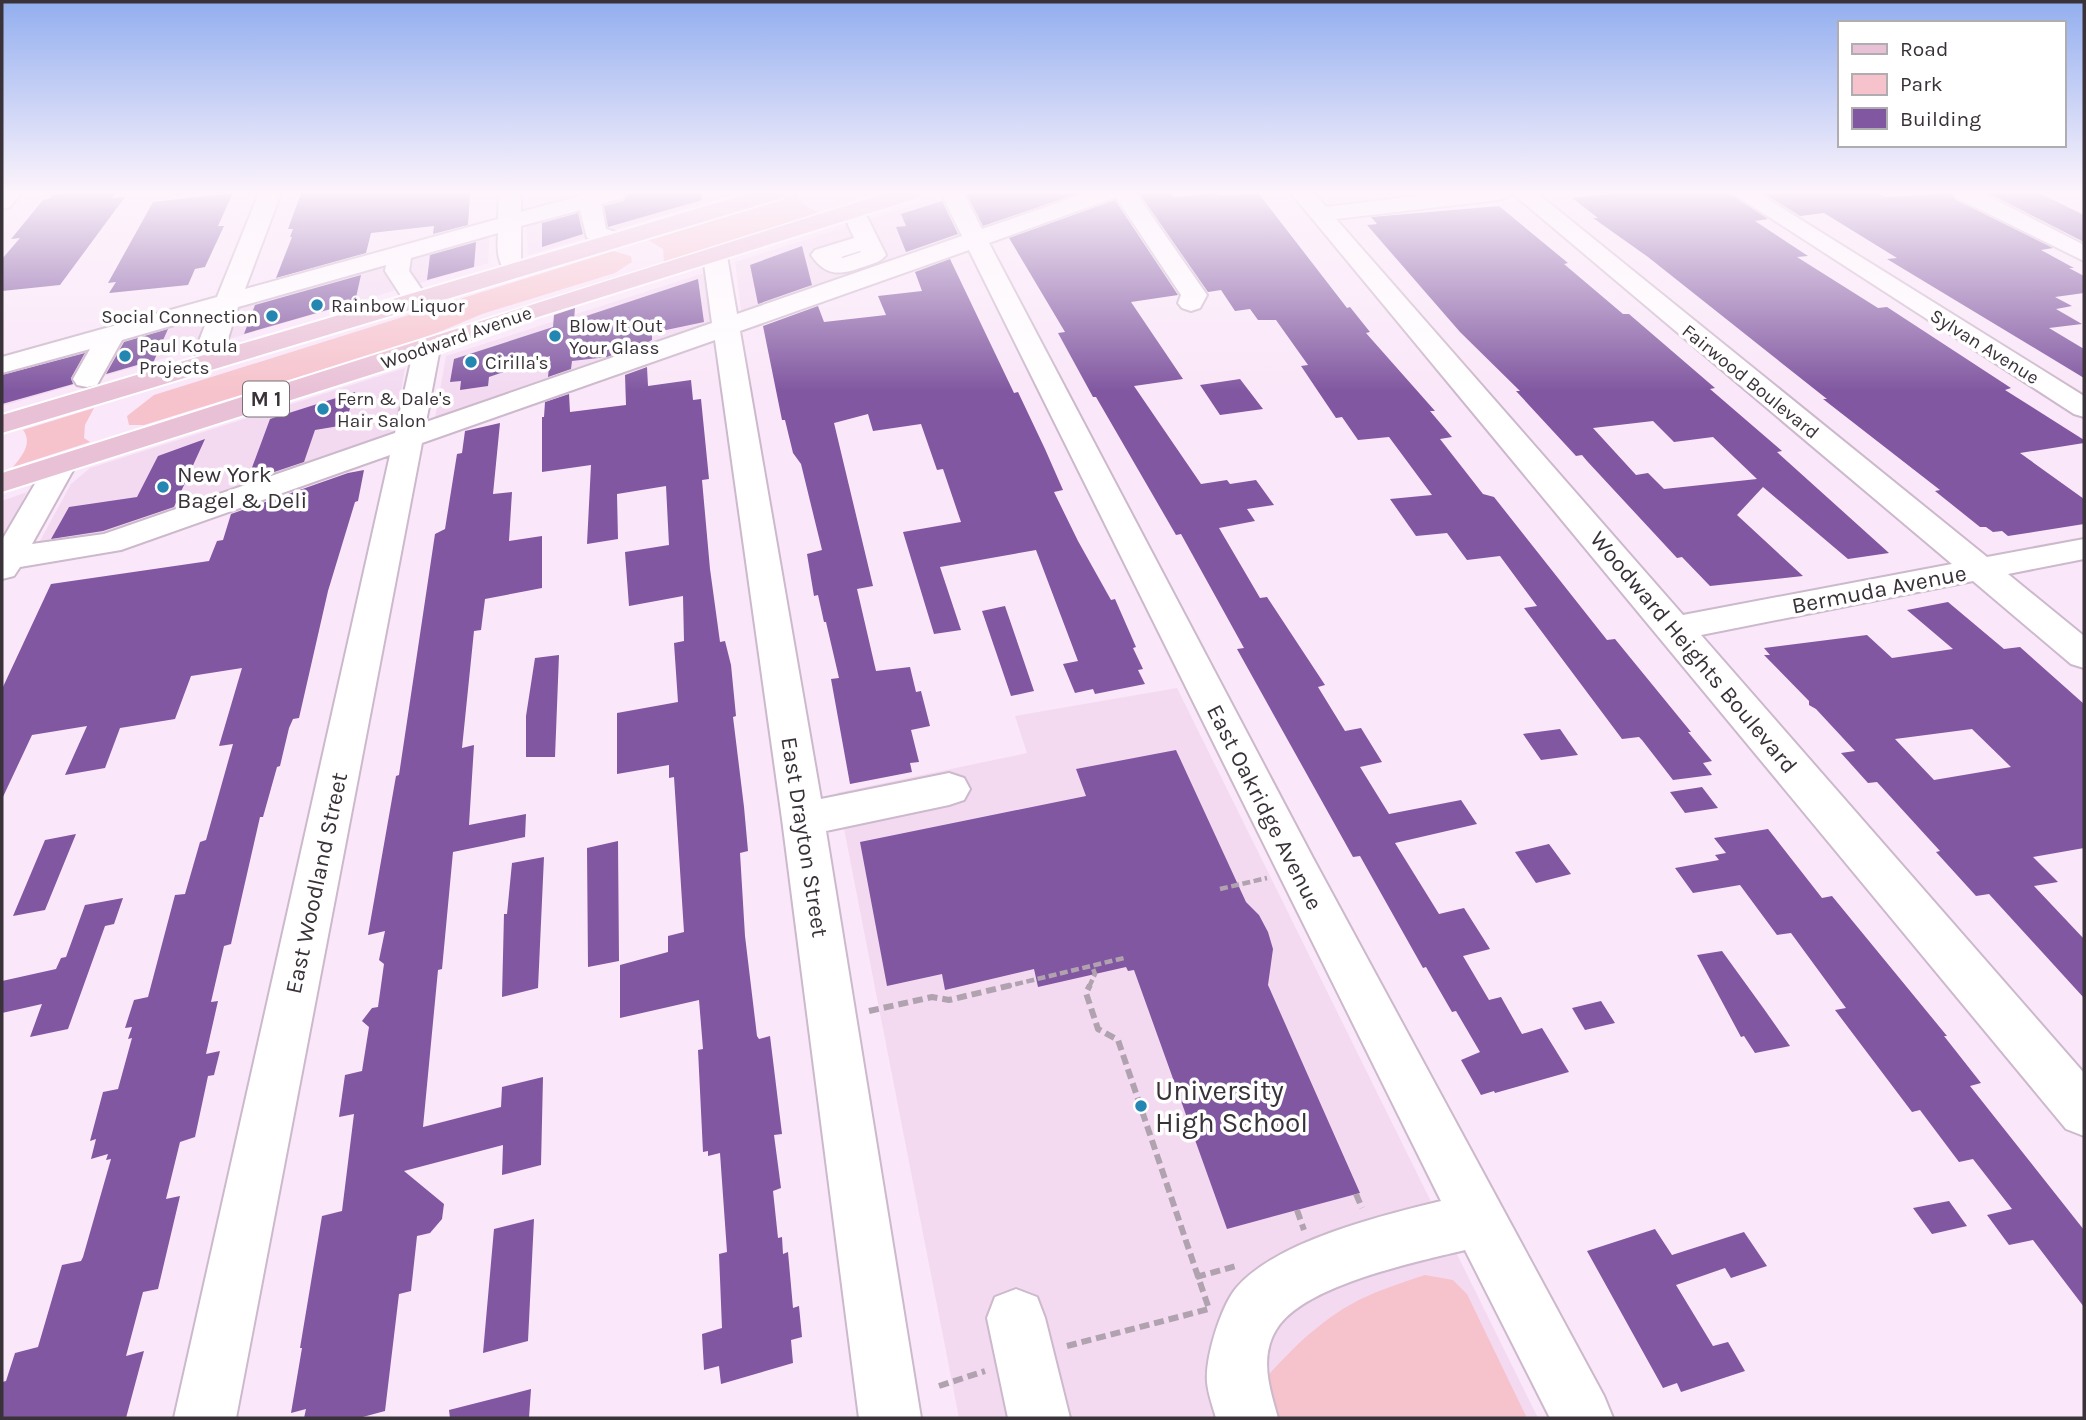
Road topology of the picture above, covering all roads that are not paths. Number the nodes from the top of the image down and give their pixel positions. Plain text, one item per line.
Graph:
1 (244, 259) edge
2 (378, 259) edge
3 (399, 259) edge
4 (510, 259) edge
5 (552, 259) edge
6 (649, 259) edge
7 (703, 259) edge
8 (715, 259) edge
9 (921, 259) edge
10 (985, 259) edge
11 (1170, 259) edge
12 (1359, 259) edge
13 (1604, 259) edge
14 (1848, 259) edge
15 (516, 270) junction
16 (647, 275) junction
17 (416, 300) junction
18 (228, 301) junction
19 (1191, 303) dead end
20 (726, 329) junction
21 (111, 335) junction
22 (427, 348) junction
23 (209, 361) junction
24 (2, 365) edge
25 (87, 379) dead end
26 (127, 386) junction
27 (2084, 408) edge
28 (2, 424) edge
29 (408, 439) junction
30 (140, 440) junction
31 (2, 444) edge
32 (2, 464) edge
33 (61, 465) junction
34 (2, 483) edge
35 (2084, 549) edge
36 (4, 563) edge
37 (1980, 569) junction
38 (1673, 629) junction
39 (2084, 655) edge
40 (949, 789) dead end
41 (803, 819) junction
42 (2084, 1111) edge
43 (1479, 1219) junction
44 (1021, 1338) road end
45 (205, 1418) edge
46 (890, 1418) edge
47 (1039, 1418) edge
48 (1247, 1418) edge
49 (1582, 1418) edge

1 - 18 street
2 - 18 street
3 - 17 street
4 - 15 street
5 - 15 main road, Woodward Avenue / M 1
6 - 16 main road
7 - 16 main road, Woodward Avenue / M 1
8 - 20 street, East Drayton Street
9 - 20 street
10 - 43 street, East Oakridge Avenue
11 - 19 street
12 - 38 street, Woodward Heights Boulevard
13 - 37 street, Fairwood Boulevard
14 - 27 street, Sylvan Avenue
15 - 17 main road, Woodward Avenue / M 1
16 - 22 main road, Woodward Avenue / M 1
17 - 23 main road, Woodward Avenue / M 1
18 - 21 street
18 - 23 street
20 - 29 street
20 - 41 street, East Drayton Street
21 - 24 street
21 - 25 street
22 - 29 street, East Woodland Street
22 - 30 main road, Woodward Avenue / M 1
23 - 26 main road, Woodward Avenue / M 1
26 - 28 main road, Woodward Avenue / M 1
26 - 30 main road
29 - 36 street
29 - 45 street, East Woodland Street
30 - 33 main road, Woodward Avenue / M 1
31 - 32 main road
33 - 34 main road, Woodward Avenue / M 1
33 - 36 street
35 - 37 street, Bermuda Avenue
37 - 38 street, Bermuda Avenue
37 - 39 street, Fairwood Boulevard
38 - 42 street, Woodward Heights Boulevard
40 - 41 street
41 - 46 street, East Drayton Street
43 - 48 street
43 - 49 street, East Oakridge Avenue
44 - 47 street

